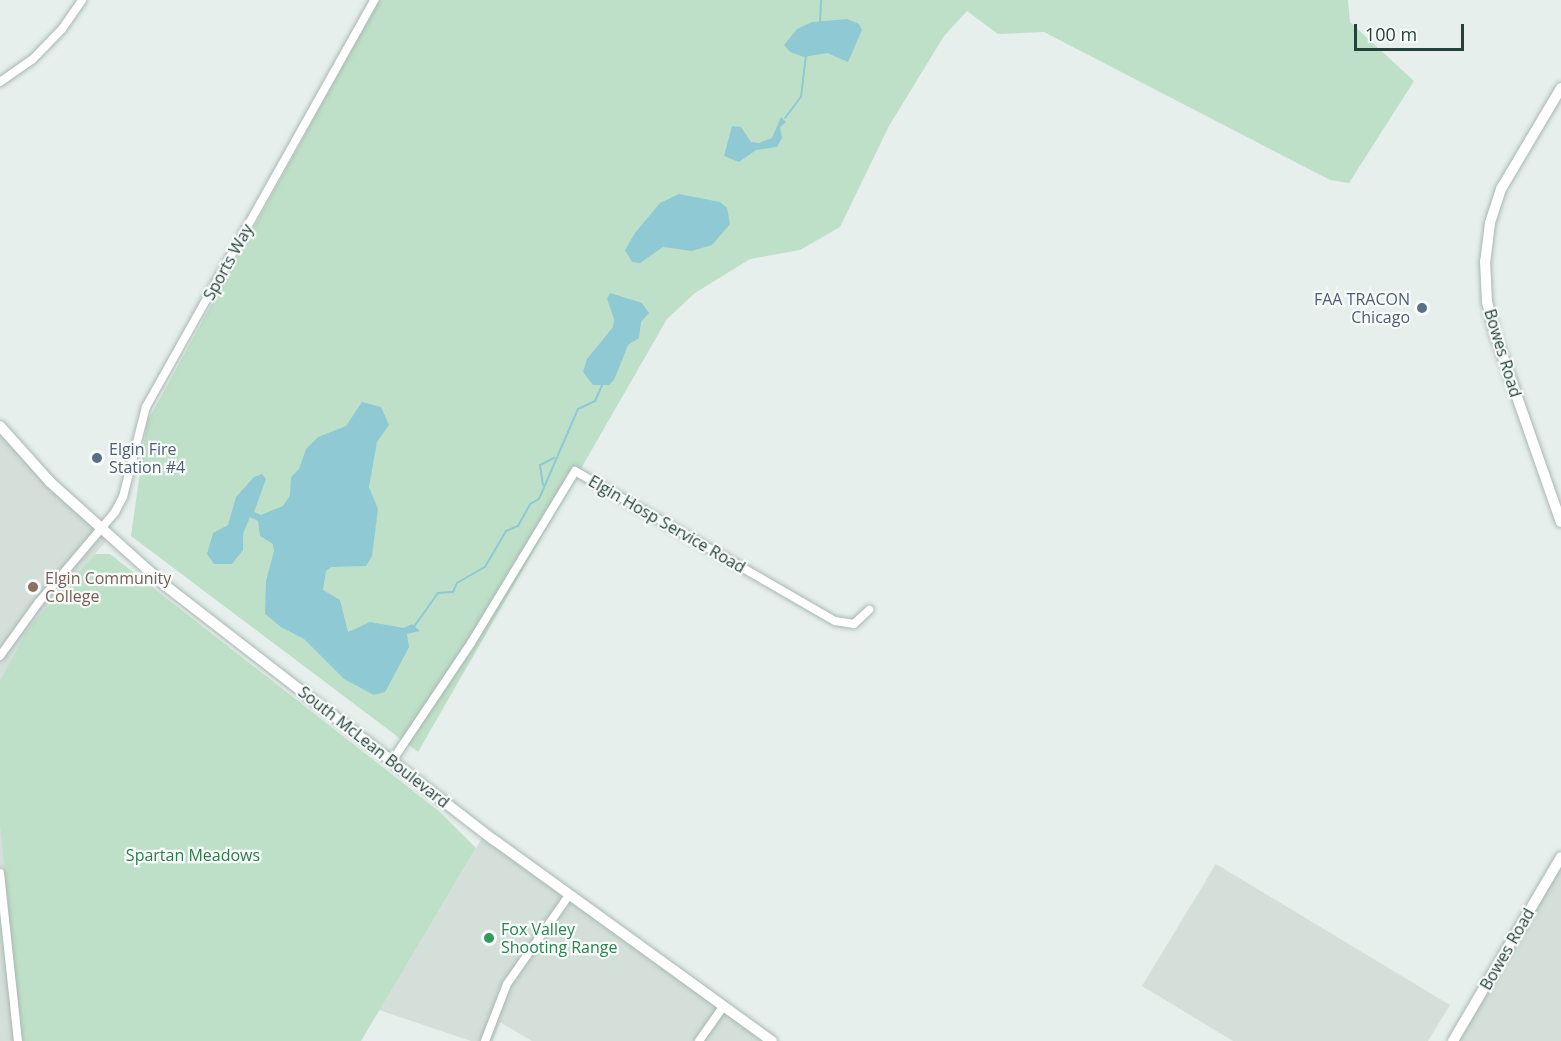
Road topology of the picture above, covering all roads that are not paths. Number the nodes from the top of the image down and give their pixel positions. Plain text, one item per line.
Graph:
1 (82, 0) edge
2 (374, 0) edge
3 (0, 82) edge
4 (1561, 88) edge
5 (0, 426) edge
6 (1561, 522) edge
7 (102, 531) junction
8 (869, 610) dead end
9 (0, 656) edge
10 (392, 761) junction
11 (1561, 857) edge
12 (0, 873) edge
13 (569, 896) junction
14 (723, 1007) junction
15 (18, 1041) edge
16 (485, 1041) edge
17 (699, 1041) edge
18 (772, 1041) edge
19 (1453, 1041) edge

1 - 3 street
2 - 7 street, Sports Way
4 - 6 main road, Bowes Road
5 - 7 main road, South McLean Boulevard
7 - 9 street, Sports Way
7 - 10 main road, South McLean Boulevard
8 - 10 street, Elgin Hosp Service Road
10 - 13 main road, South McLean Boulevard
11 - 19 main road, Bowes Road
12 - 15 street
13 - 14 main road, South McLean Boulevard
13 - 16 street
14 - 17 street
14 - 18 main road, South McLean Boulevard

